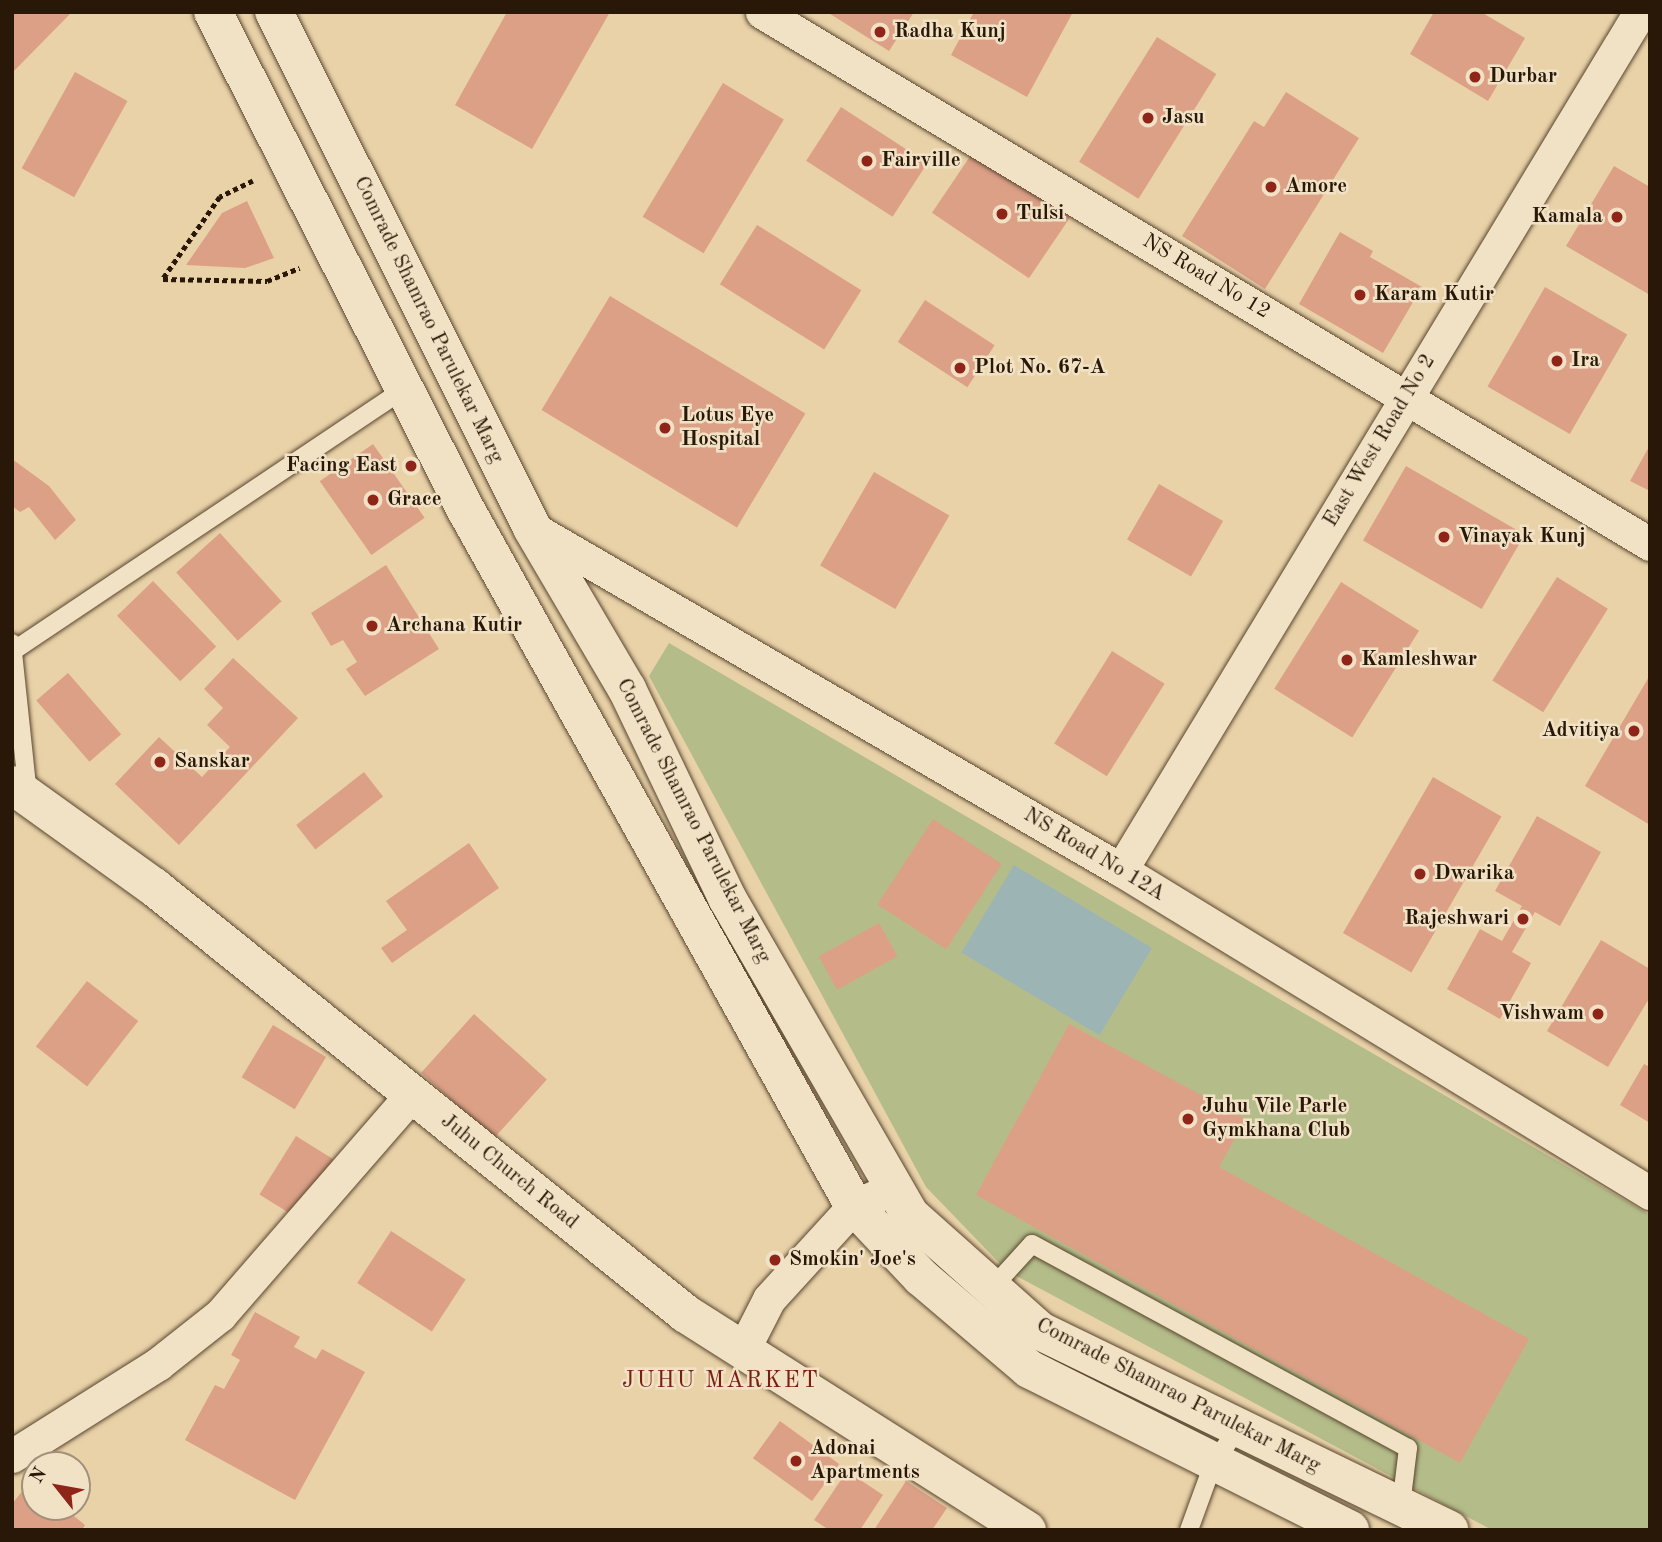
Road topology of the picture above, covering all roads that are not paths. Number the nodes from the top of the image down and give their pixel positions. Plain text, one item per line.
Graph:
1 (214, 12) edge
2 (274, 12) edge
3 (762, 12) edge
4 (1640, 12) edge
5 (406, 388) junction
6 (1407, 397) junction
7 (531, 528) junction
8 (1650, 544) edge
9 (14, 646) edge
10 (20, 790) edge
11 (1121, 870) junction
12 (412, 1094) junction
13 (894, 1188) junction
14 (1650, 1193) edge
15 (854, 1206) junction
16 (992, 1288) junction
17 (743, 1350) junction
18 (1239, 1427) junction
19 (12, 1456) edge
20 (1213, 1464) junction
21 (1401, 1506) junction
22 (1027, 1530) edge
23 (1189, 1530) edge
24 (1350, 1530) edge
25 (1449, 1530) edge

1 - 5 street, Comrade Shamrao Parulekar Marg
2 - 7 street, Comrade Shamrao Parulekar Marg
3 - 6 street, NS Road No 12
4 - 6 street, East West Road No 2
5 - 9 lane
5 - 15 street, Comrade Shamrao Parulekar Marg
6 - 8 street, NS Road No 12
6 - 11 street, East West Road No 2
7 - 11 street, NS Road No 12A
7 - 13 street, Comrade Shamrao Parulekar Marg
9 - 10 lane
10 - 12 street, Juhu Church Road
11 - 14 street, NS Road No 12A
12 - 17 street, Juhu Church Road
12 - 19 street
13 - 15 street
13 - 16 street, Comrade Shamrao Parulekar Marg
15 - 17 street
15 - 20 street, Comrade Shamrao Parulekar Marg
16 - 18 street, Comrade Shamrao Parulekar Marg
16 - 21 lane
17 - 22 street, Juhu Church Road
18 - 20 lane
18 - 21 street, Comrade Shamrao Parulekar Marg
20 - 23 lane
20 - 24 street, Comrade Shamrao Parulekar Marg
21 - 25 street, Comrade Shamrao Parulekar Marg

